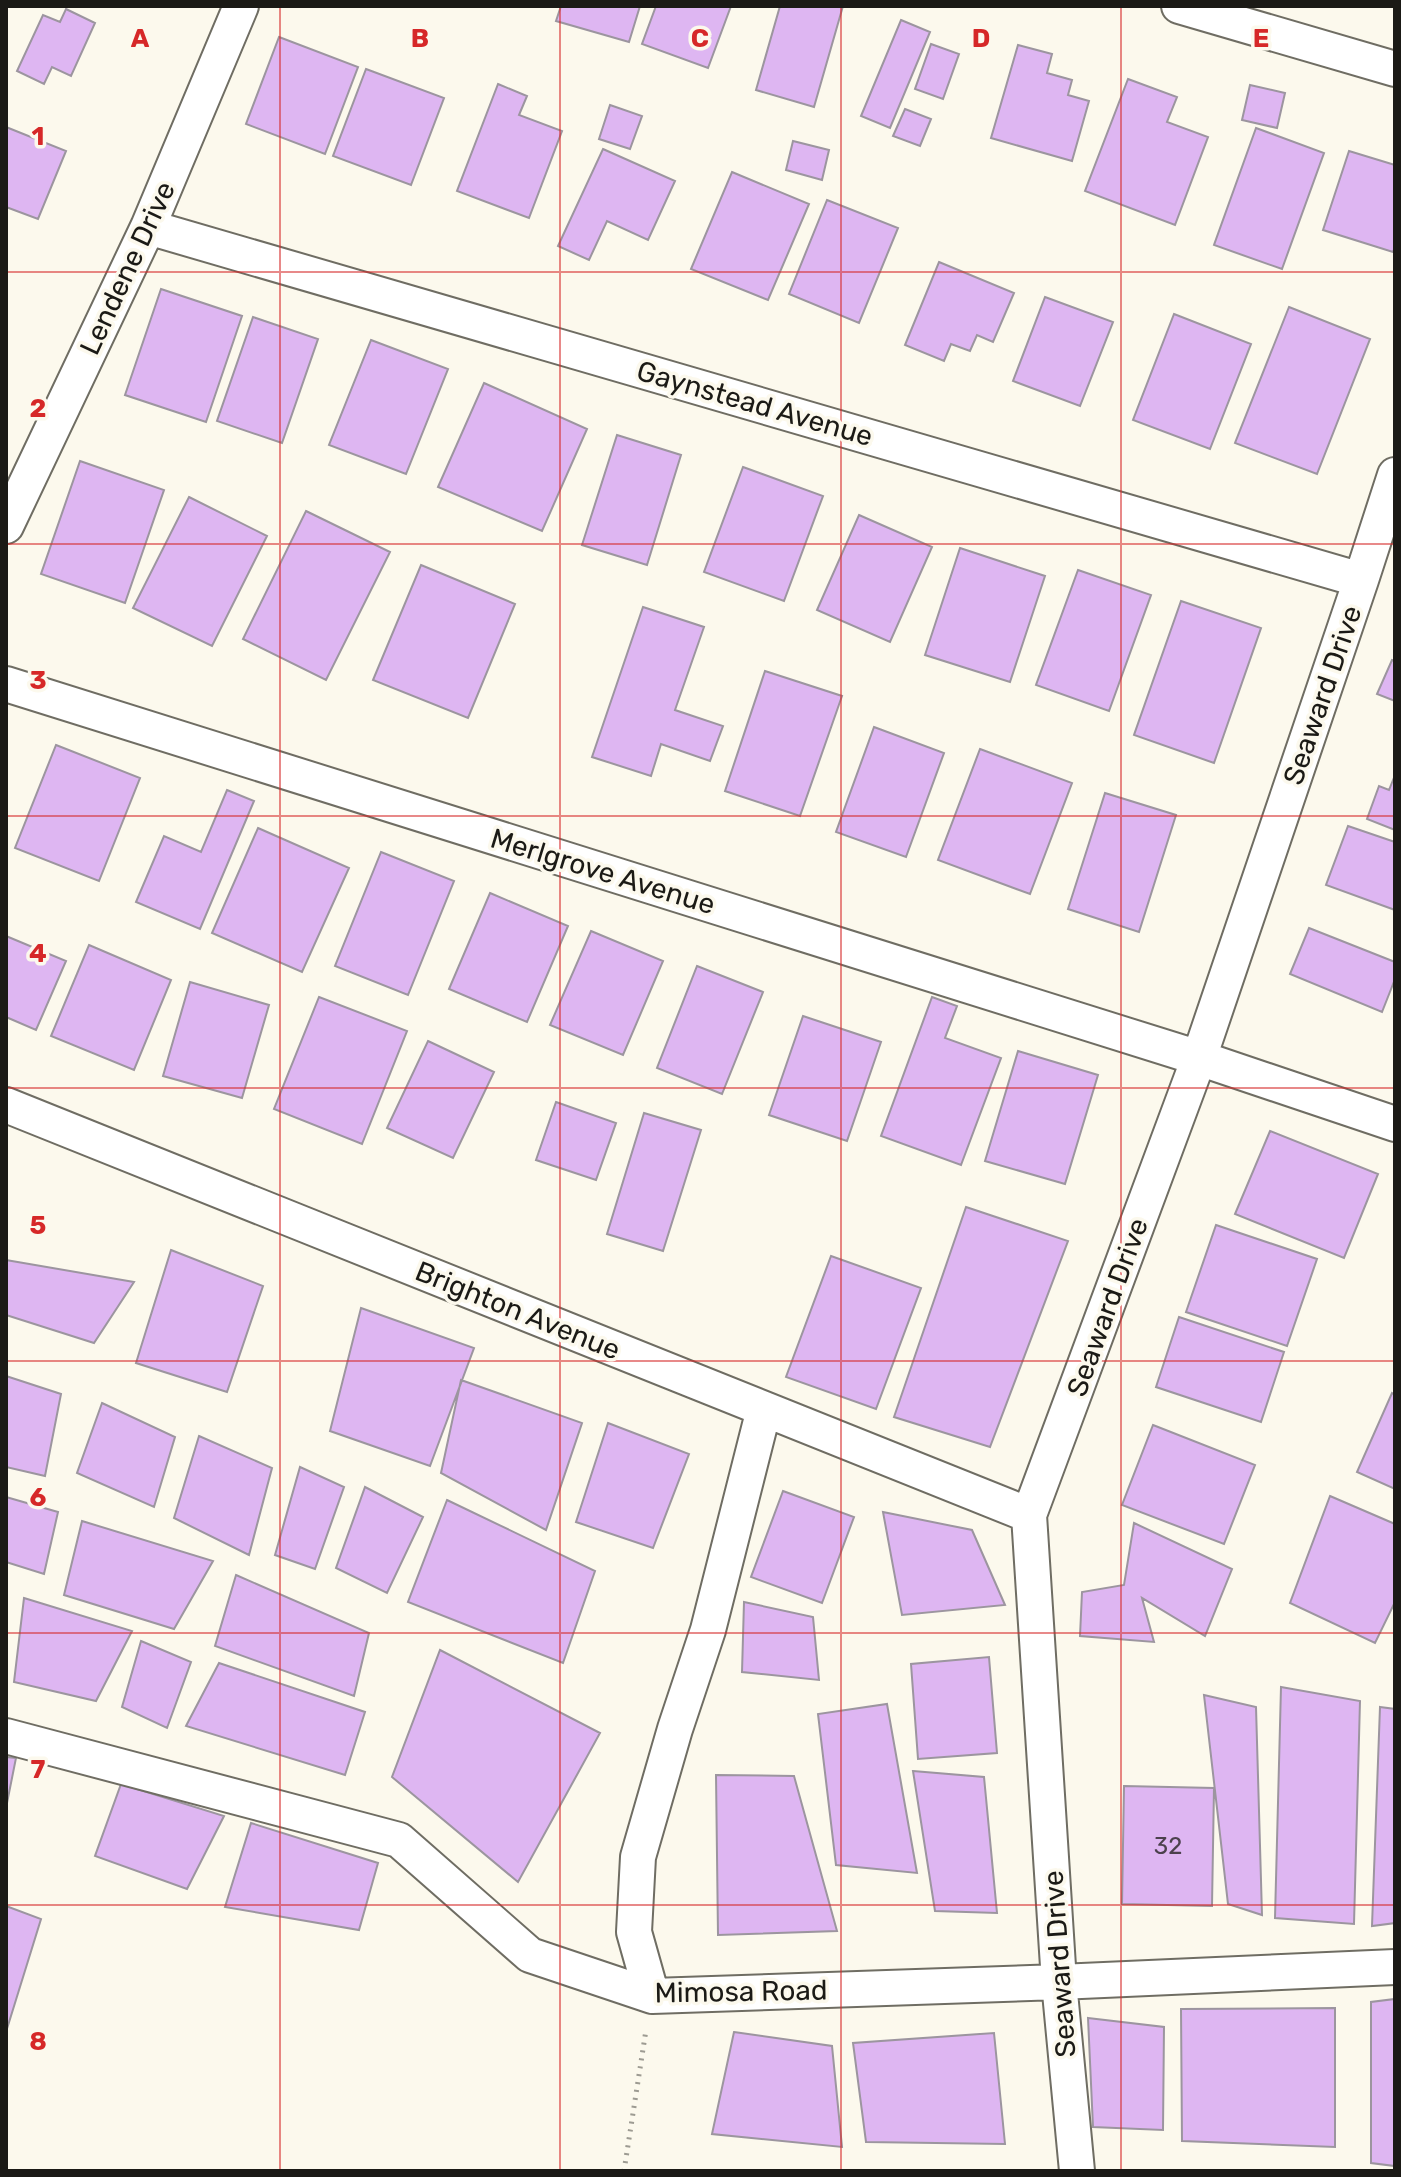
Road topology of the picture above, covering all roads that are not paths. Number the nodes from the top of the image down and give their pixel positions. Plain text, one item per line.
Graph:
1 (241, 6) edge
2 (1179, 6) edge
3 (1395, 69) edge
4 (148, 227) junction
5 (1395, 475) edge
6 (6, 526) edge
7 (1361, 580) junction
8 (6, 684) edge
9 (1199, 1058) junction
10 (6, 1105) edge
11 (1395, 1124) edge
12 (764, 1409) junction
13 (1029, 1515) junction
14 (6, 1736) edge
15 (1395, 1967) edge
16 (1059, 1982) junction
17 (652, 1996) junction
18 (1077, 2171) edge

1 - 4 street, Lendene Drive
2 - 3 street
4 - 6 street, Lendene Drive
4 - 7 street, Gaynstead Avenue
5 - 7 street, Seaward Drive
7 - 9 street, Seaward Drive
8 - 9 street, Merlgrove Avenue
9 - 11 street, Merlgrove Avenue
9 - 13 street, Seaward Drive
10 - 12 street, Brighton Avenue
12 - 13 street, Brighton Avenue
12 - 17 street
13 - 16 street, Seaward Drive
14 - 17 street, Mimosa Road
15 - 16 street, Mimosa Road
16 - 17 street, Mimosa Road
16 - 18 street, Seaward Drive

